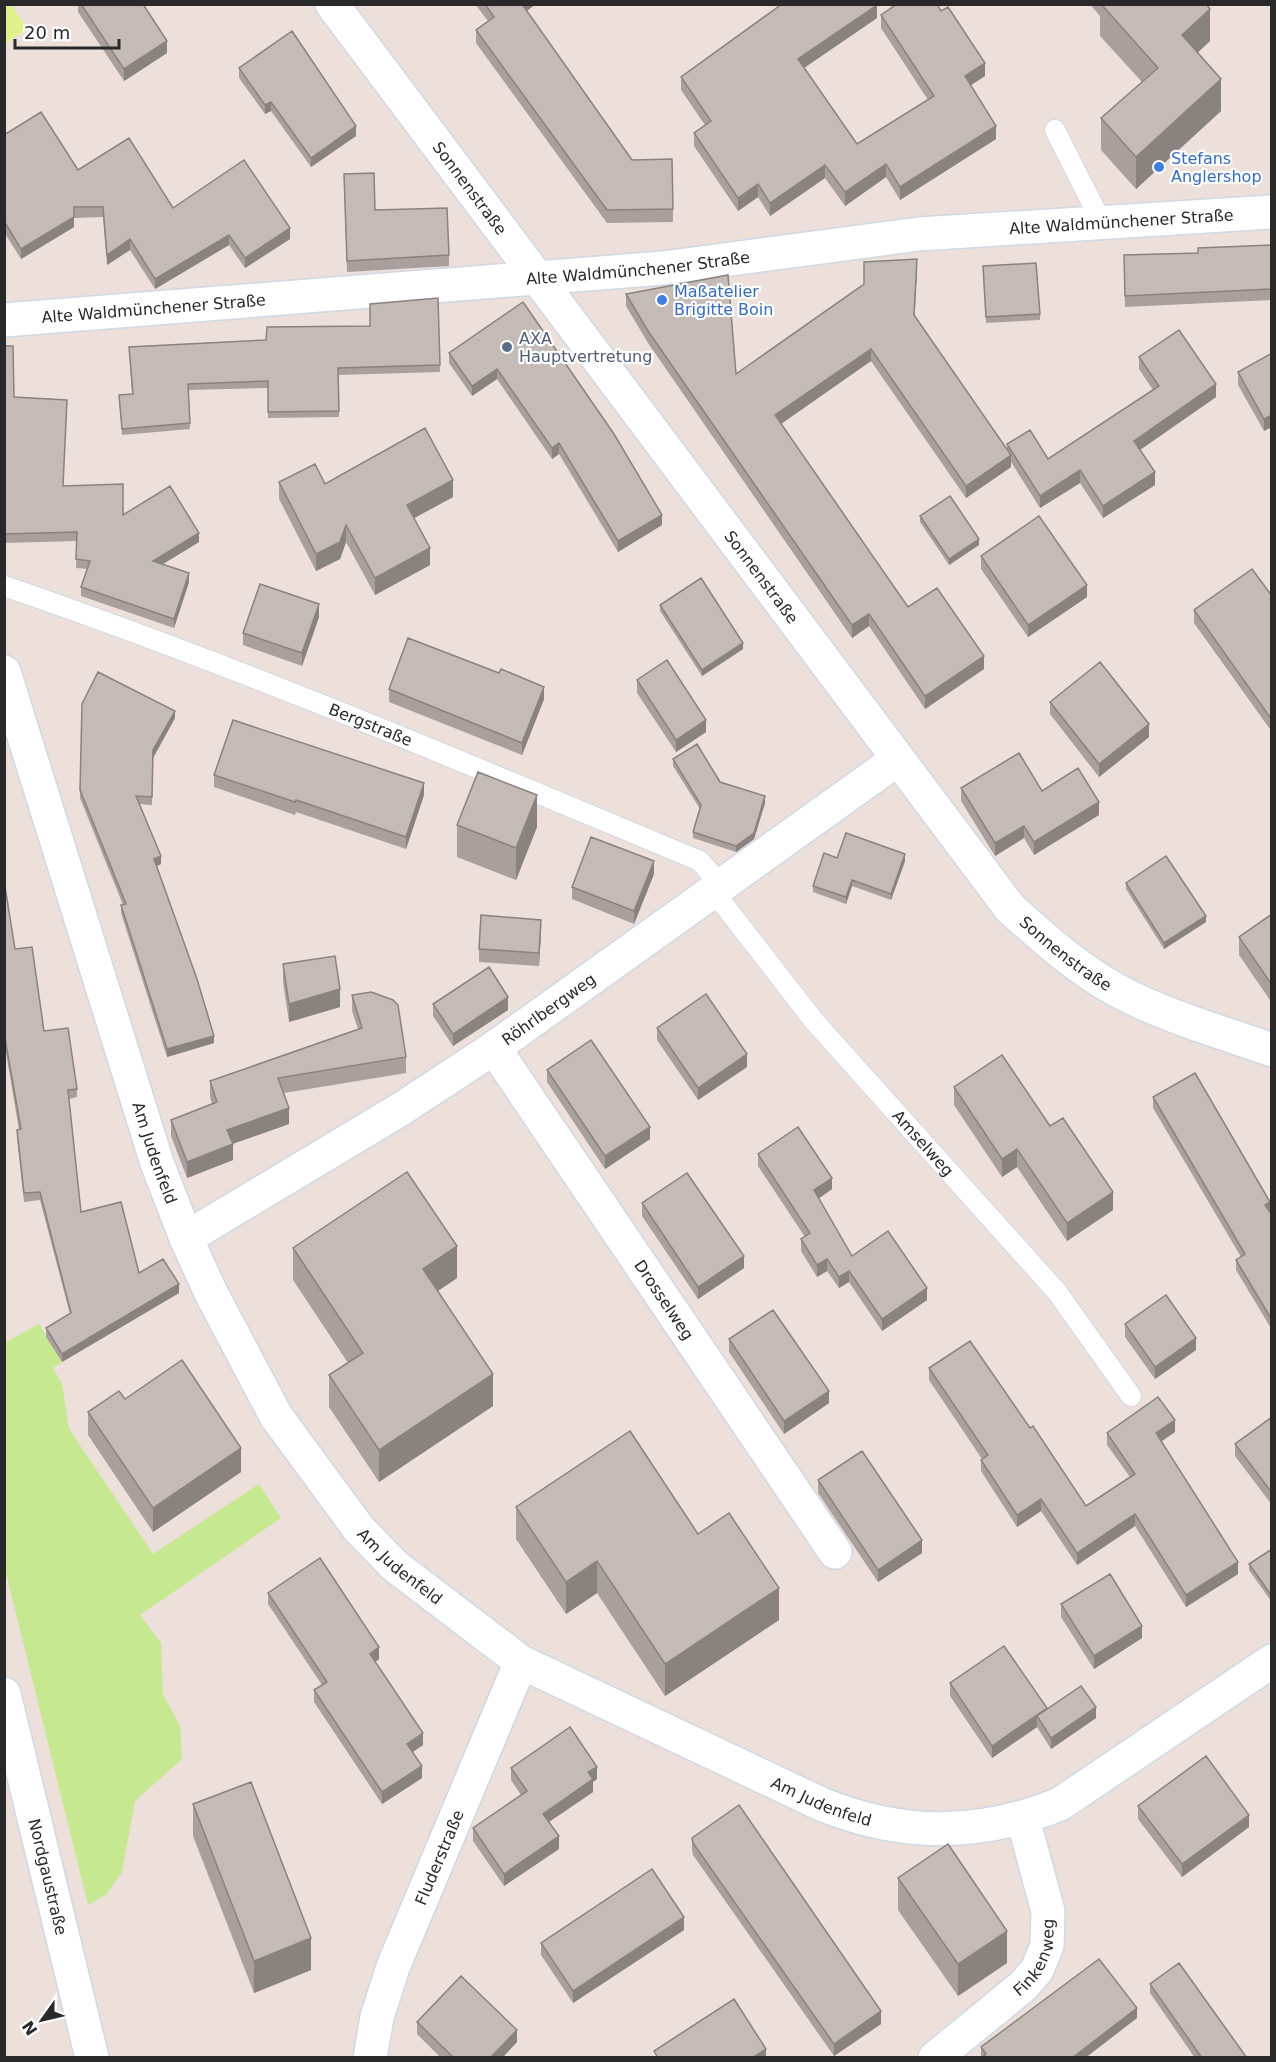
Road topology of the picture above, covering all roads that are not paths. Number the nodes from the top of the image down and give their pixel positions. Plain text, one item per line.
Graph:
1 (332, 4) edge
2 (1056, 130) dead end
3 (1272, 212) edge
4 (1101, 221) junction
5 (537, 279) junction
6 (4, 320) edge
7 (4, 586) edge
8 (4, 672) edge
9 (898, 759) junction
10 (718, 890) junction
11 (494, 1048) junction
12 (1272, 1050) edge
13 (186, 1238) junction
14 (1131, 1396) dead end
15 (835, 1552) dead end
16 (1272, 1661) edge
17 (521, 1662) junction
18 (4, 1694) edge
19 (1023, 1819) junction
20 (92, 2058) edge
21 (370, 2058) edge
22 (935, 2058) edge

1 - 5 street, Sonnenstraße
2 - 4 lane
3 - 4 street, Alte Waldmünchener Straße
4 - 5 street, Alte Waldmünchener Straße
5 - 6 street, Alte Waldmünchener Straße
5 - 9 street, Sonnenstraße
7 - 10 lane, Bergstraße
8 - 13 street, Am Judenfeld
9 - 10 street, Röhrlbergweg
9 - 12 street, Sonnenstraße
10 - 11 street, Röhrlbergweg
10 - 14 lane, Amselweg
11 - 13 street, Röhrlbergweg
11 - 15 street, Drosselweg
13 - 17 street, Am Judenfeld
16 - 19 street, Am Judenfeld
17 - 19 street, Am Judenfeld
17 - 21 street, Fluderstraße
18 - 20 street, Nordgaustraße
19 - 22 street, Finkenweg

